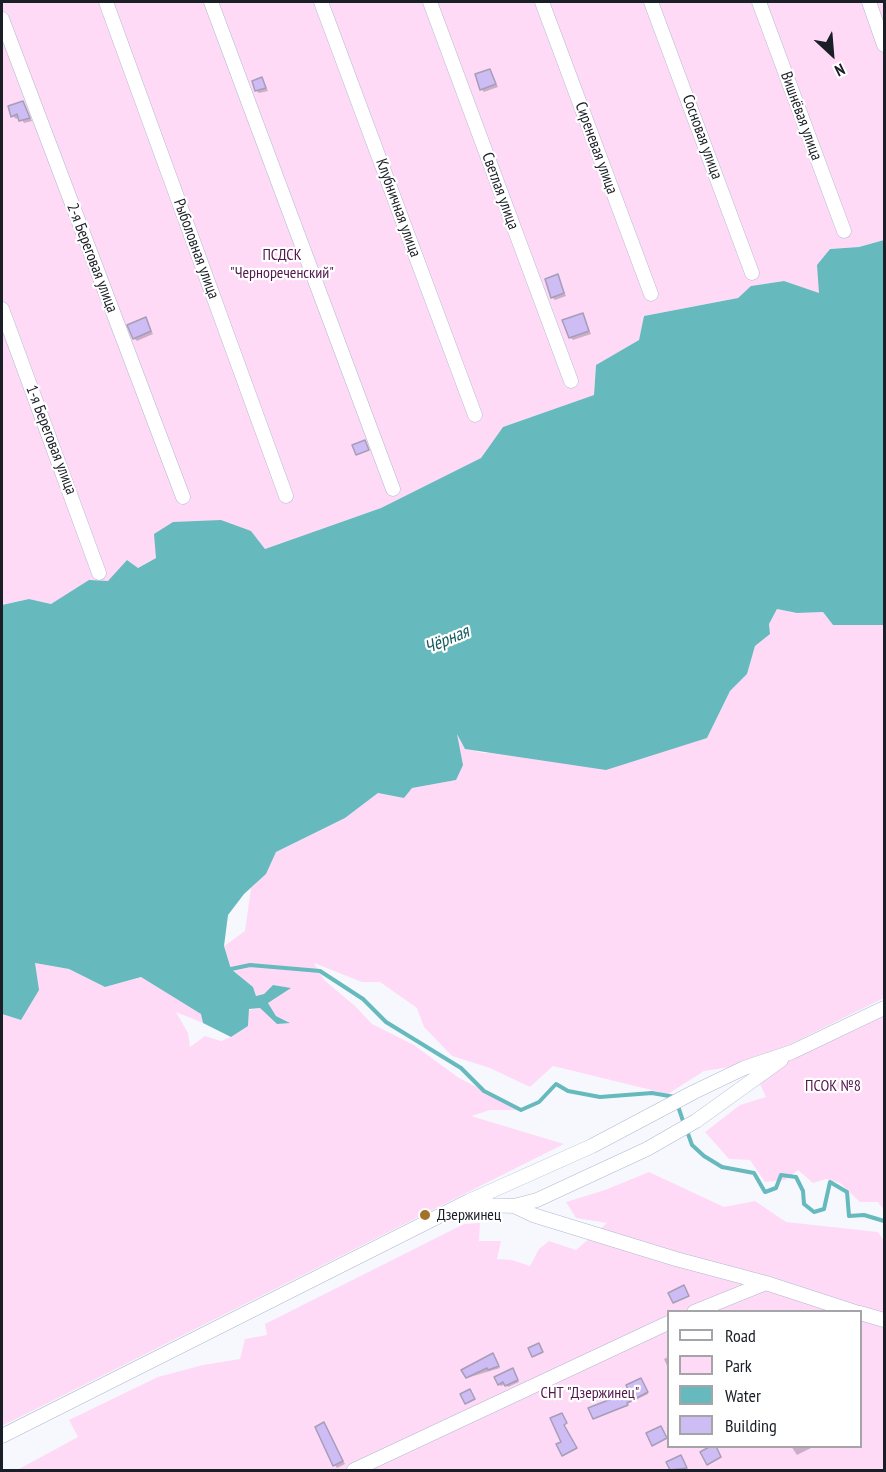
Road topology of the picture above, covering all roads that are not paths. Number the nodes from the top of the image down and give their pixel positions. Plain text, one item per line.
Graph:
1 (106, 2) edge
2 (211, 2) edge
3 (321, 2) edge
4 (430, 2) edge
5 (542, 2) edge
6 (651, 2) edge
7 (759, 2) edge
8 (868, 2) edge
9 (2, 19) edge
10 (885, 45) edge
11 (844, 231) dead end
12 (752, 273) dead end
13 (651, 294) dead end
14 (2, 309) edge
15 (571, 381) dead end
16 (475, 415) dead end
17 (393, 489) dead end
18 (286, 496) dead end
19 (183, 497) dead end
20 (99, 573) dead end
21 (885, 1008) edge
22 (792, 1052) junction
23 (514, 1206) junction
24 (444, 1215) junction
25 (766, 1282) junction
26 (696, 1310) edge
27 (852, 1310) edge
28 (862, 1313) edge
29 (885, 1320) edge
30 (667, 1324) edge
31 (2, 1436) edge
32 (354, 1470) edge

1 - 18 street, Рыболовная улица
2 - 17 street
3 - 16 street, Клубничная улица
4 - 15 street, Светлая улица
5 - 13 street, Сиреневая улица
6 - 12 street, Сосновая улица
7 - 11 street, Вишнёвая улица
8 - 10 street
9 - 19 street, 2-я Береговая улица
14 - 20 street, 1-я Береговая улица
21 - 22 street
22 - 23 street
22 - 24 street
23 - 24 street
23 - 25 street
24 - 31 street
25 - 26 street
25 - 27 street
28 - 29 street
30 - 32 street

